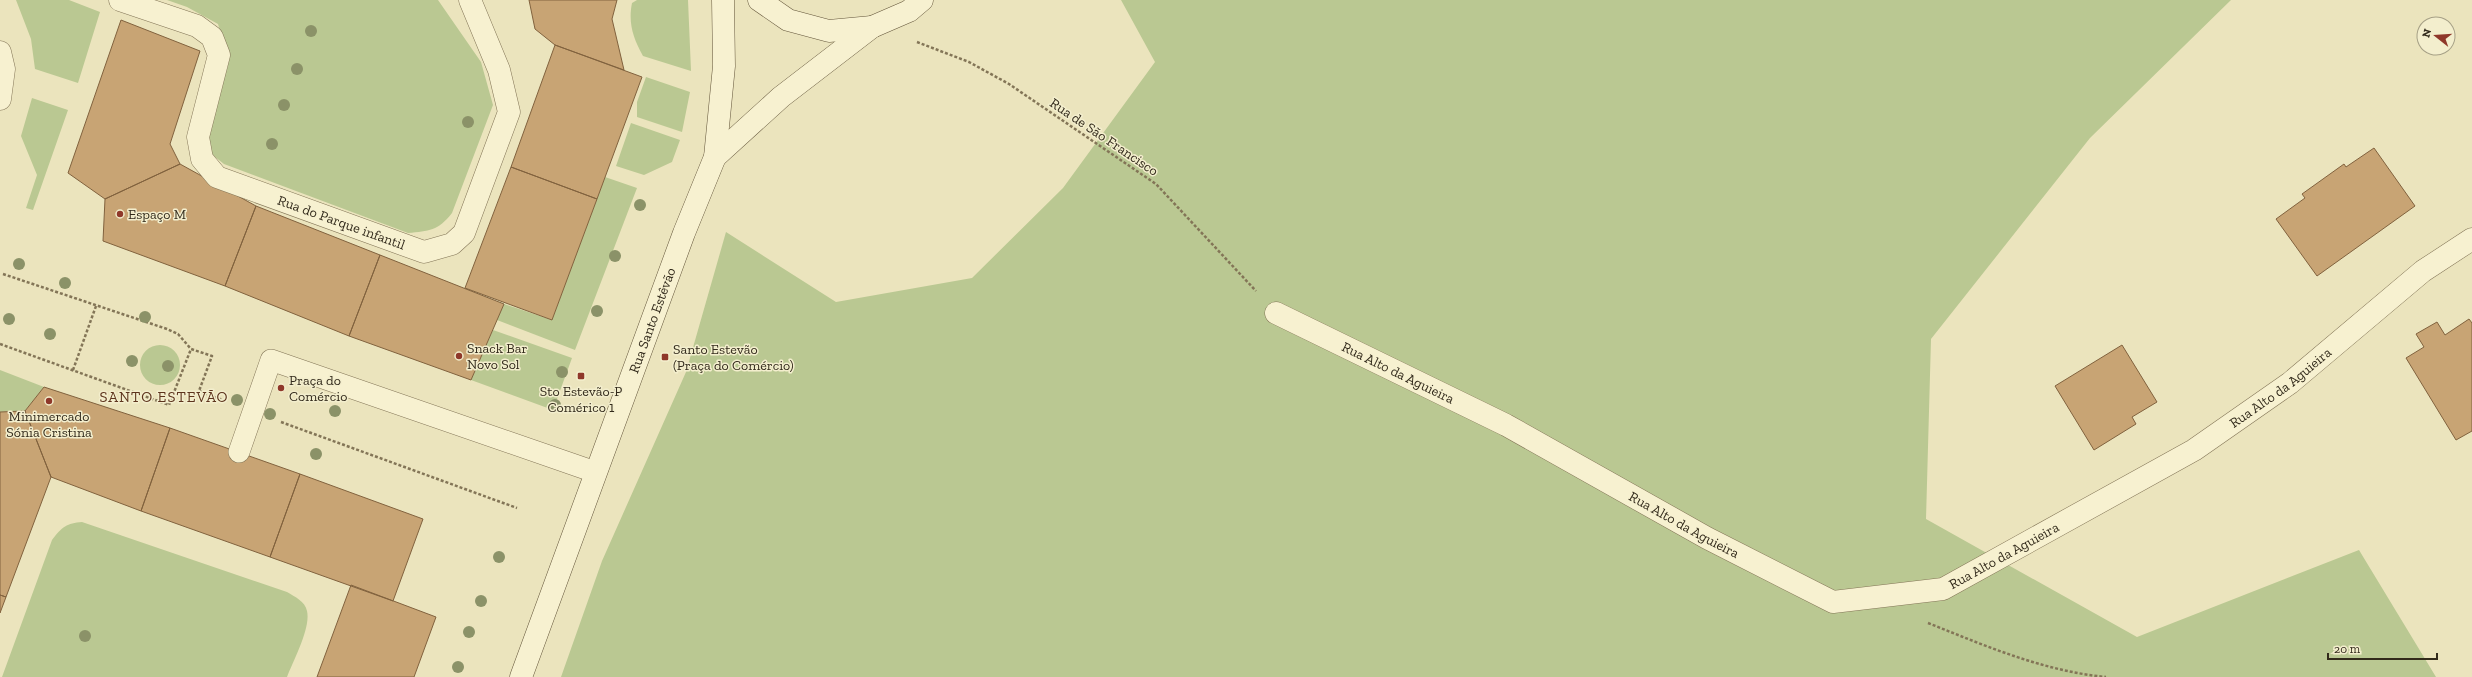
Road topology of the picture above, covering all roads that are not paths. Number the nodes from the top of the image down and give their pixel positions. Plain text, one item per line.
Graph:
1 (120, 0) edge
2 (470, 0) edge
3 (723, 0) edge
4 (759, 0) edge
5 (922, 0) edge
6 (880, 24) junction
7 (0, 52) edge
8 (0, 99) edge
9 (715, 156) junction
10 (2472, 239) edge
11 (1276, 313) road end
12 (239, 452) dead end
13 (596, 472) junction
14 (521, 677) edge

1 - 2 street, Rua do Parque infantil
3 - 9 street, Rua Santo Estêvão
4 - 6 street
5 - 6 street
6 - 9 street
7 - 8 street
9 - 13 street, Rua Santo Estêvão
10 - 11 street, Rua Alto da Aguieira
12 - 13 lane
13 - 14 street, Rua Santo Estêvão

